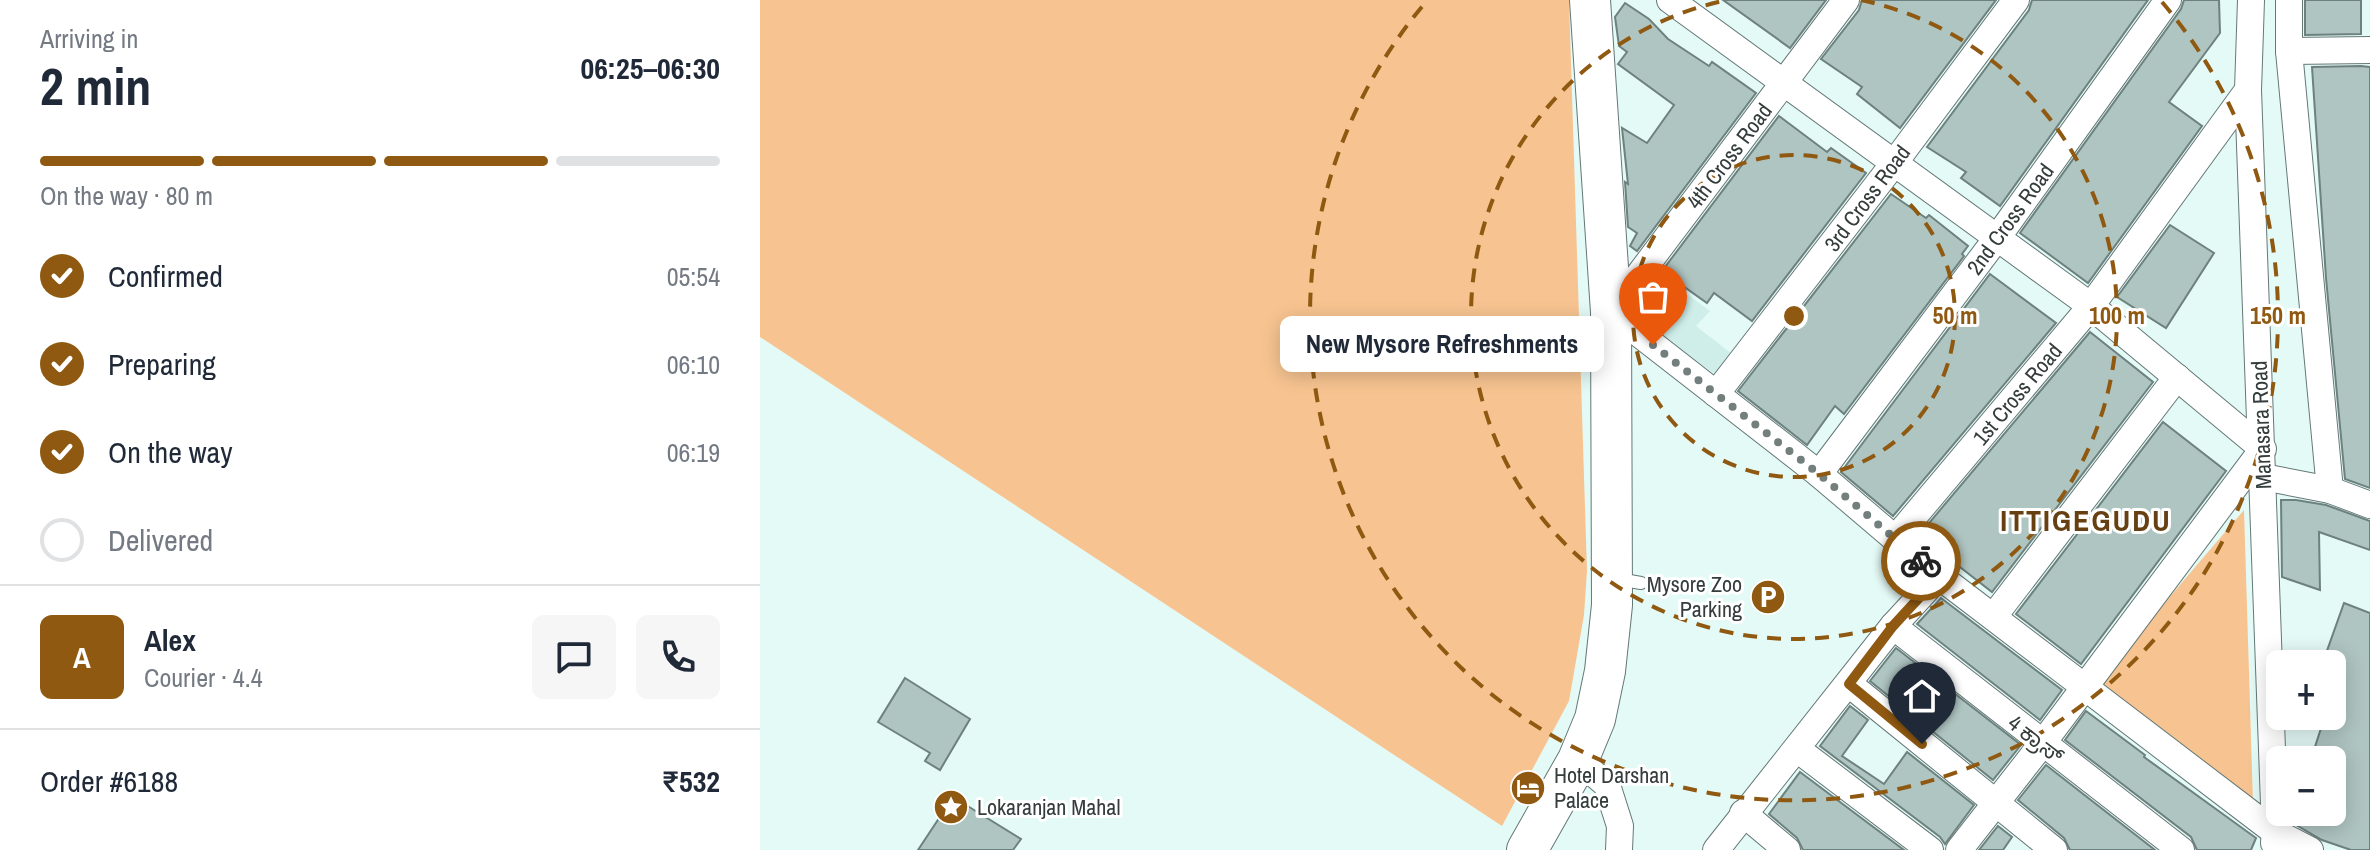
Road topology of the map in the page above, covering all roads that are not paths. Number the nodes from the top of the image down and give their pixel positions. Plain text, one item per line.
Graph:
1 (1590, 0) edge
2 (1846, 0) edge
3 (2016, 0) edge
4 (2168, 0) edge
5 (2251, 0) edge
6 (2289, 0) edge
7 (1682, 3) edge
8 (2370, 50) edge
9 (2289, 51) junction
10 (1785, 83) junction
11 (2248, 90) junction
12 (1895, 162) junction
13 (1997, 238) junction
14 (2091, 306) junction
15 (1611, 312) junction
16 (2177, 377) junction
17 (1716, 394) junction
18 (2263, 449) junction
19 (1819, 474) junction
20 (2263, 477) junction
21 (2330, 490) junction
22 (2370, 505) edge
23 (1895, 539) junction
24 (1939, 576) junction
25 (1994, 616) junction
26 (1893, 626) junction
27 (1849, 684) junction
28 (2084, 687) junction
29 (2042, 744) junction
30 (1797, 749) junction
31 (1578, 760) junction
32 (1995, 804) junction
33 (1743, 813) junction
34 (2274, 841) edge
35 (1527, 850) edge
36 (1619, 850) edge
37 (1716, 850) edge
38 (1787, 850) edge
39 (1930, 850) edge
40 (1959, 850) edge
41 (2054, 850) edge
42 (2181, 850) edge
43 (2310, 850) edge

1 - 15 main road
2 - 10 street, 4th Cross Road
3 - 12 street, 3rd Cross Road
4 - 13 street, 2nd Cross Road
5 - 11 street, Manasara Road
6 - 9 street
7 - 10 street
8 - 9 street
9 - 21 street
10 - 12 street
10 - 15 street, 4th Cross Road
11 - 14 street, 1st Cross Road
11 - 18 street, Manasara Road
12 - 13 street
12 - 17 street, 3rd Cross Road
13 - 14 street
13 - 19 street, 2nd Cross Road
14 - 16 street
14 - 23 street, 1st Cross Road
15 - 17 street
15 - 31 main road
16 - 18 street
16 - 25 street
17 - 19 street
18 - 20 street, Manasara Road
18 - 28 street
19 - 23 street
20 - 21 street
20 - 34 street, Manasara Road
21 - 22 street
23 - 24 street
24 - 25 street
24 - 26 street
25 - 28 street
26 - 27 street
26 - 29 street, 4 ಕ್ರಾಸ್
27 - 30 street
27 - 32 street
28 - 29 street
28 - 34 street
29 - 32 street
29 - 42 street, 4 ಕ್ರಾಸ್
30 - 33 street
30 - 39 street
31 - 35 main road
31 - 36 street
32 - 40 street
32 - 41 street
33 - 37 street
33 - 38 street
34 - 43 street

